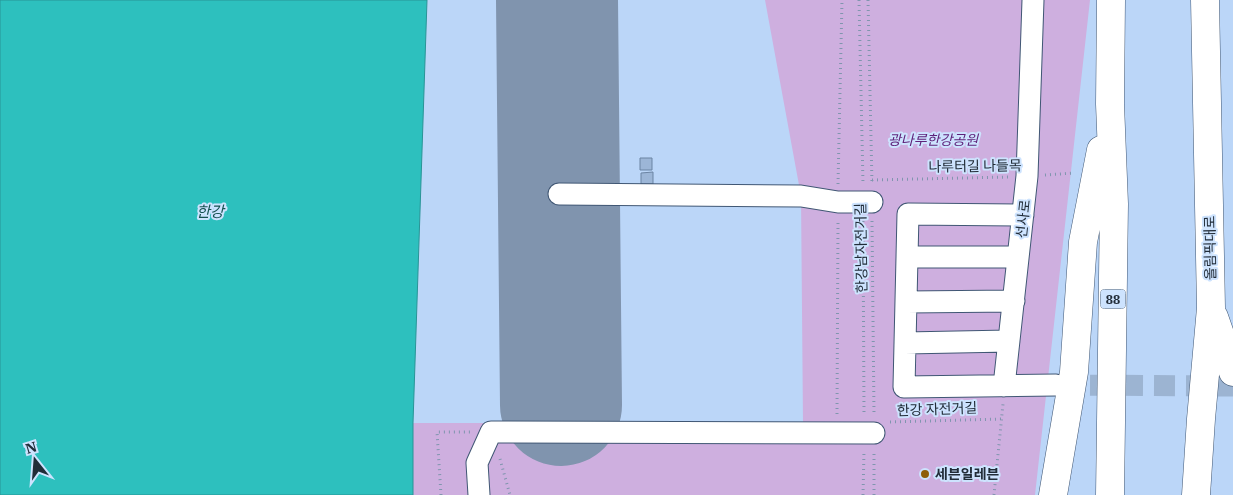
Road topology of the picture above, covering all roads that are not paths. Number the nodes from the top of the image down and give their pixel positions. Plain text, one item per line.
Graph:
1 (1033, 0) edge
2 (1111, 0) edge
3 (1205, 0) edge
4 (1110, 104) junction
5 (559, 194) dead end
6 (867, 202) road end
7 (1023, 215) junction
8 (907, 257) junction
9 (1018, 257) junction
10 (1014, 300) junction
11 (906, 302) junction
12 (1211, 308) junction
13 (1009, 341) junction
14 (905, 343) junction
15 (1233, 372) edge
16 (1056, 385) tunnel mouth
17 (1004, 386) junction
18 (871, 430) road end
19 (479, 495) edge
20 (1054, 495) edge
21 (1110, 495) edge
22 (1196, 495) edge

1 - 7 street, 선사로
2 - 4 highway, 88
3 - 12 highway, 올림픽대로
4 - 20 highway
4 - 21 highway, 88
5 - 6 street
7 - 8 street
7 - 9 street, 선사로
8 - 9 street
8 - 11 street
9 - 10 street, 선사로
10 - 11 street
10 - 13 street, 선사로
11 - 14 street
12 - 15 highway
12 - 22 highway, 올림픽대로
13 - 14 street
13 - 17 street, 선사로
14 - 17 street
16 - 17 street
18 - 19 street

